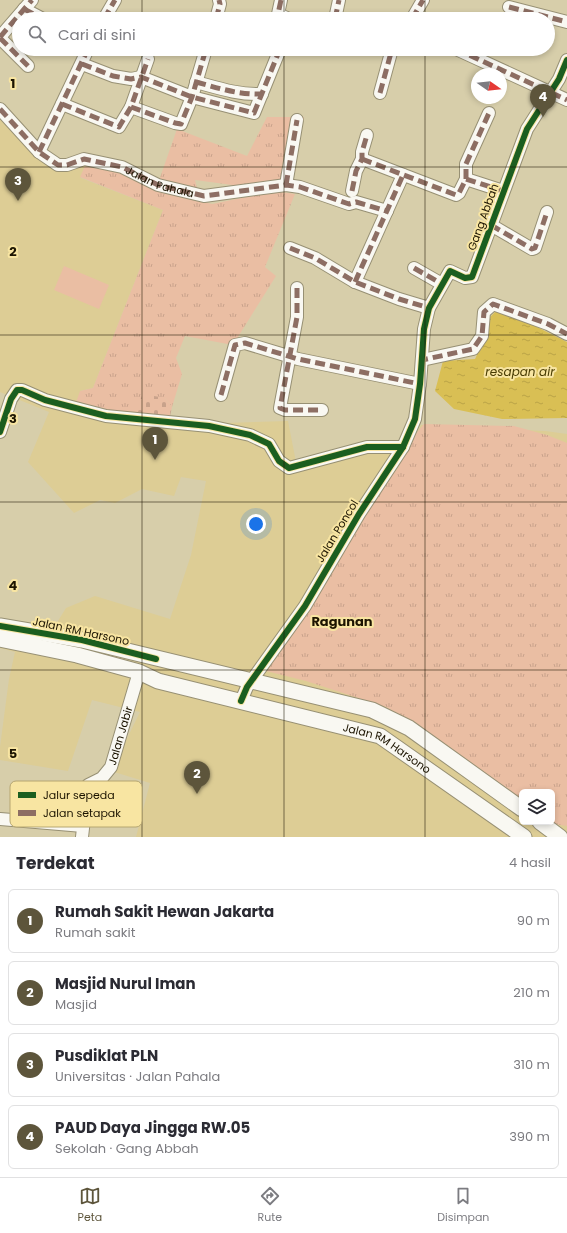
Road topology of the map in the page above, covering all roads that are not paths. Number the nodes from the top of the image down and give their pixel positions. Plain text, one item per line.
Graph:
1 (114, 0) edge
2 (220, 0) edge
3 (281, 0) edge
4 (339, 0) edge
5 (423, 0) edge
6 (28, 5) edge
7 (509, 7) dead end
8 (36, 12) edge
9 (108, 12) edge
10 (217, 12) edge
11 (278, 12) edge
12 (338, 12) edge
13 (416, 12) edge
14 (528, 12) edge
15 (555, 19) edge
16 (567, 22) edge
17 (12, 24) edge
18 (0, 38) edge
19 (12, 50) edge
20 (18, 56) edge
21 (85, 56) edge
22 (204, 56) edge
23 (277, 56) edge
24 (390, 56) edge
25 (471, 56) edge
26 (148, 59) dead end
27 (567, 60) edge
28 (82, 64) junction
29 (28, 66) dead end
30 (141, 77) junction
31 (196, 82) junction
32 (380, 93) dead end
33 (262, 94) junction
34 (550, 94) junction
35 (192, 97) junction
36 (567, 100) edge
37 (62, 104) junction
38 (131, 107) junction
39 (0, 109) edge
40 (489, 113) dead end
41 (297, 120) dead end
42 (368, 135) dead end
43 (39, 152) junction
44 (362, 159) junction
45 (404, 176) junction
46 (466, 179) junction
47 (286, 185) junction
48 (352, 191) dead end
49 (504, 191) junction
50 (387, 211) junction
51 (547, 212) dead end
52 (491, 225) junction
53 (290, 248) dead end
54 (414, 268) dead end
55 (355, 282) junction
56 (442, 284) junction
57 (297, 288) dead end
58 (429, 308) junction
59 (567, 334) edge
60 (289, 357) junction
61 (422, 360) junction
62 (420, 384) junction
63 (221, 395) dead end
64 (322, 410) dead end
65 (0, 432) edge
66 (403, 447) junction
67 (0, 626) edge
68 (0, 638) edge
69 (139, 672) junction
70 (251, 681) junction
71 (241, 702) junction
72 (96, 781) edge
73 (519, 807) edge
74 (0, 819) edge
75 (10, 821) edge
76 (544, 825) edge
77 (50, 827) edge
78 (82, 832) edge
79 (524, 837) edge
80 (560, 837) edge

1 - 9 street
2 - 10 street
3 - 11 street
4 - 12 street
5 - 13 street
6 - 8 street
7 - 14 street
15 - 16 street
17 - 18 street
18 - 19 street
20 - 29 street
21 - 28 street
22 - 31 street
23 - 33 street
24 - 32 street
25 - 34 street
26 - 30 street
27 - 34 street, Gang Abbah
28 - 30 street
28 - 37 street
30 - 35 street
30 - 38 street
31 - 33 street
31 - 35 street
33 - 35 street
34 - 36 street
34 - 49 street, Gang Abbah
35 - 38 street
37 - 38 street
37 - 43 street
39 - 43 street, Jalan Pahala
40 - 46 street
41 - 47 street
42 - 44 street
43 - 47 street, Jalan Pahala
44 - 45 street
44 - 48 street
45 - 46 street
45 - 50 street
46 - 49 street
47 - 50 street, Jalan Pahala
49 - 52 street, Gang Abbah
50 - 55 street
51 - 52 street
52 - 56 street, Gang Abbah
53 - 55 street
54 - 56 street
55 - 58 street
56 - 58 street, Gang Abbah
57 - 60 street
58 - 61 street, Gang Abbah
59 - 61 street
60 - 62 street
60 - 63 street
60 - 64 street
61 - 62 street, Jalan Poncol
62 - 66 street, Jalan Poncol
65 - 66 street
66 - 70 street, Jalan Poncol
67 - 70 main road, Jalan RM Harsono
68 - 69 main road, Jalan RM Harsono
69 - 71 main road, Jalan RM Harsono
69 - 72 street, Jalan Jabir
70 - 71 street, Jalan Poncol
70 - 73 main road, Jalan RM Harsono
71 - 79 main road, Jalan RM Harsono
74 - 75 street
76 - 80 main road
77 - 78 street

